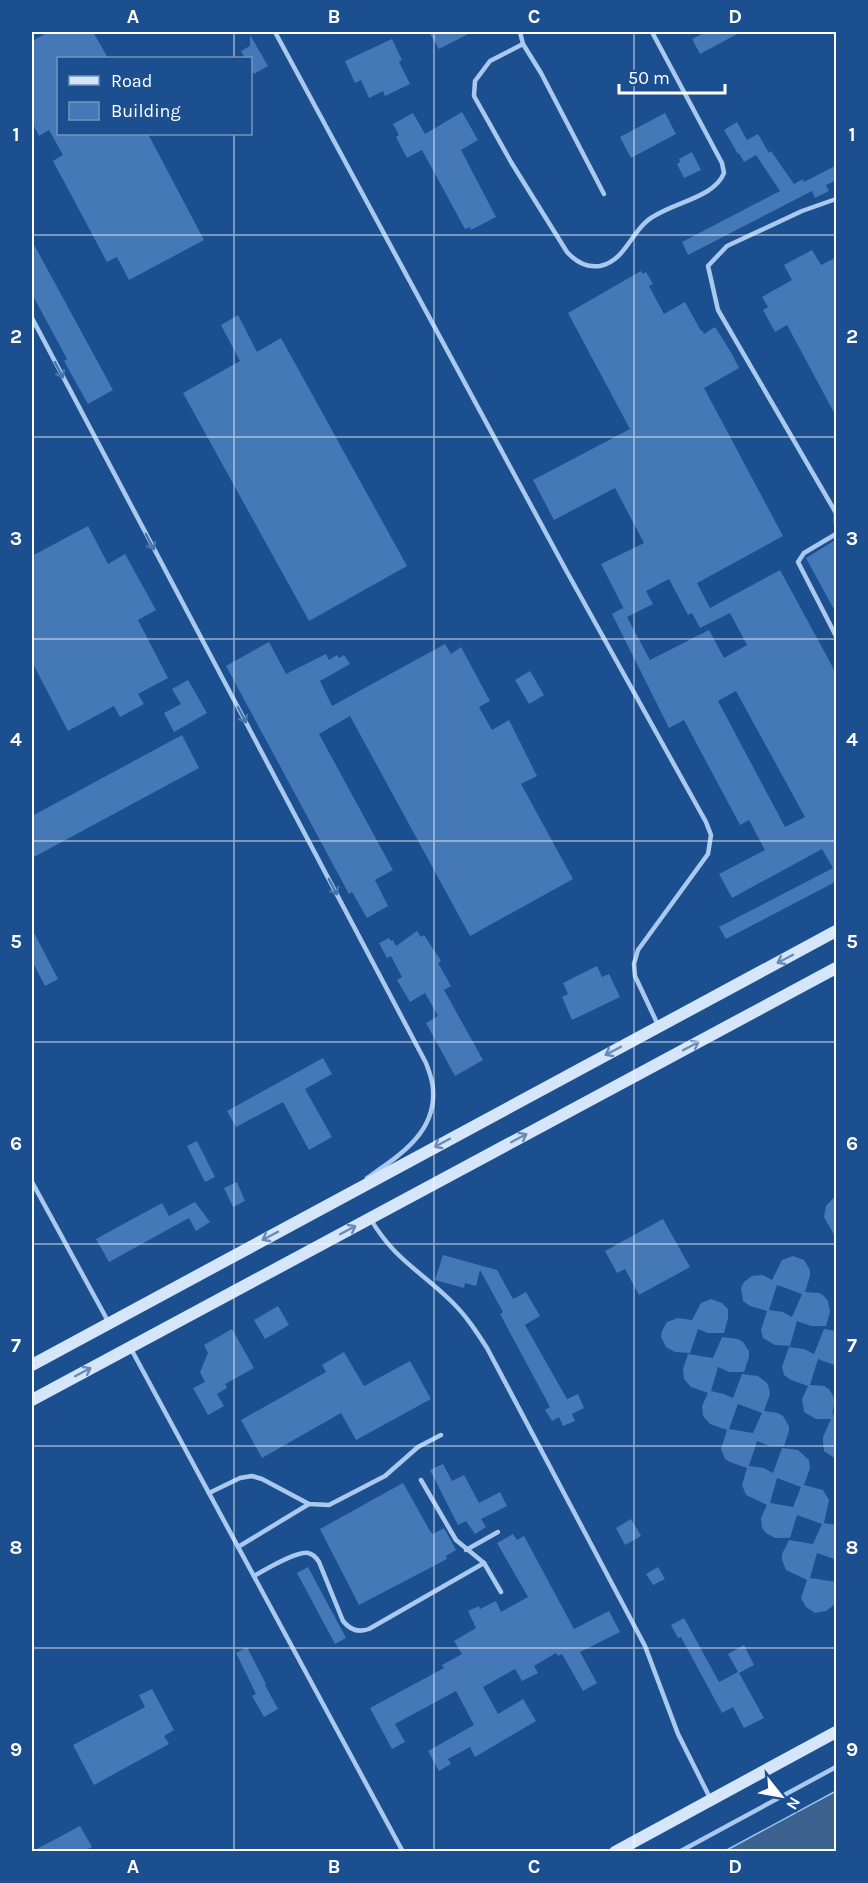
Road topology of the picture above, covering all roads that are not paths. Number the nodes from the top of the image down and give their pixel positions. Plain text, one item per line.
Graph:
1 (275, 32) edge
2 (520, 32) edge
3 (652, 32) edge
4 (523, 44) junction
5 (604, 194) dead end
6 (837, 199) edge
7 (32, 318) edge
8 (837, 522) edge
9 (837, 534) edge
10 (837, 636) edge
11 (837, 931) edge
12 (837, 968) edge
13 (659, 1026) junction
14 (32, 1182) edge
15 (328, 1204) junction
16 (370, 1218) junction
17 (109, 1323) junction
18 (130, 1347) junction
19 (32, 1365) edge
20 (32, 1400) edge
21 (441, 1435) dead end
22 (421, 1480) dead end
23 (208, 1493) junction
24 (309, 1504) junction
25 (498, 1532) dead end
26 (238, 1547) junction
27 (466, 1550) junction
28 (484, 1563) junction
29 (254, 1576) junction
30 (501, 1592) dead end
31 (837, 1732) edge
32 (837, 1767) edge
33 (711, 1800) junction
34 (403, 1851) edge
35 (615, 1851) edge
36 (679, 1851) edge

1 - 13 lane
2 - 4 lane
3 - 4 lane
4 - 5 lane
6 - 8 lane
7 -> 15 lane
9 - 10 lane
11 -> 13 street
16 -> 12 street
13 -> 15 street
14 - 17 lane
15 -> 17 street
18 -> 16 street
16 - 33 lane
17 - 19 street
20 -> 18 street
18 - 23 lane
21 - 24 lane
22 - 27 lane
23 - 24 lane
23 - 26 lane
24 - 26 lane
25 - 27 lane
26 - 29 lane
27 - 28 lane
28 - 29 lane
28 - 30 lane
29 - 34 lane
31 - 33 street
32 - 36 lane
33 - 35 street

